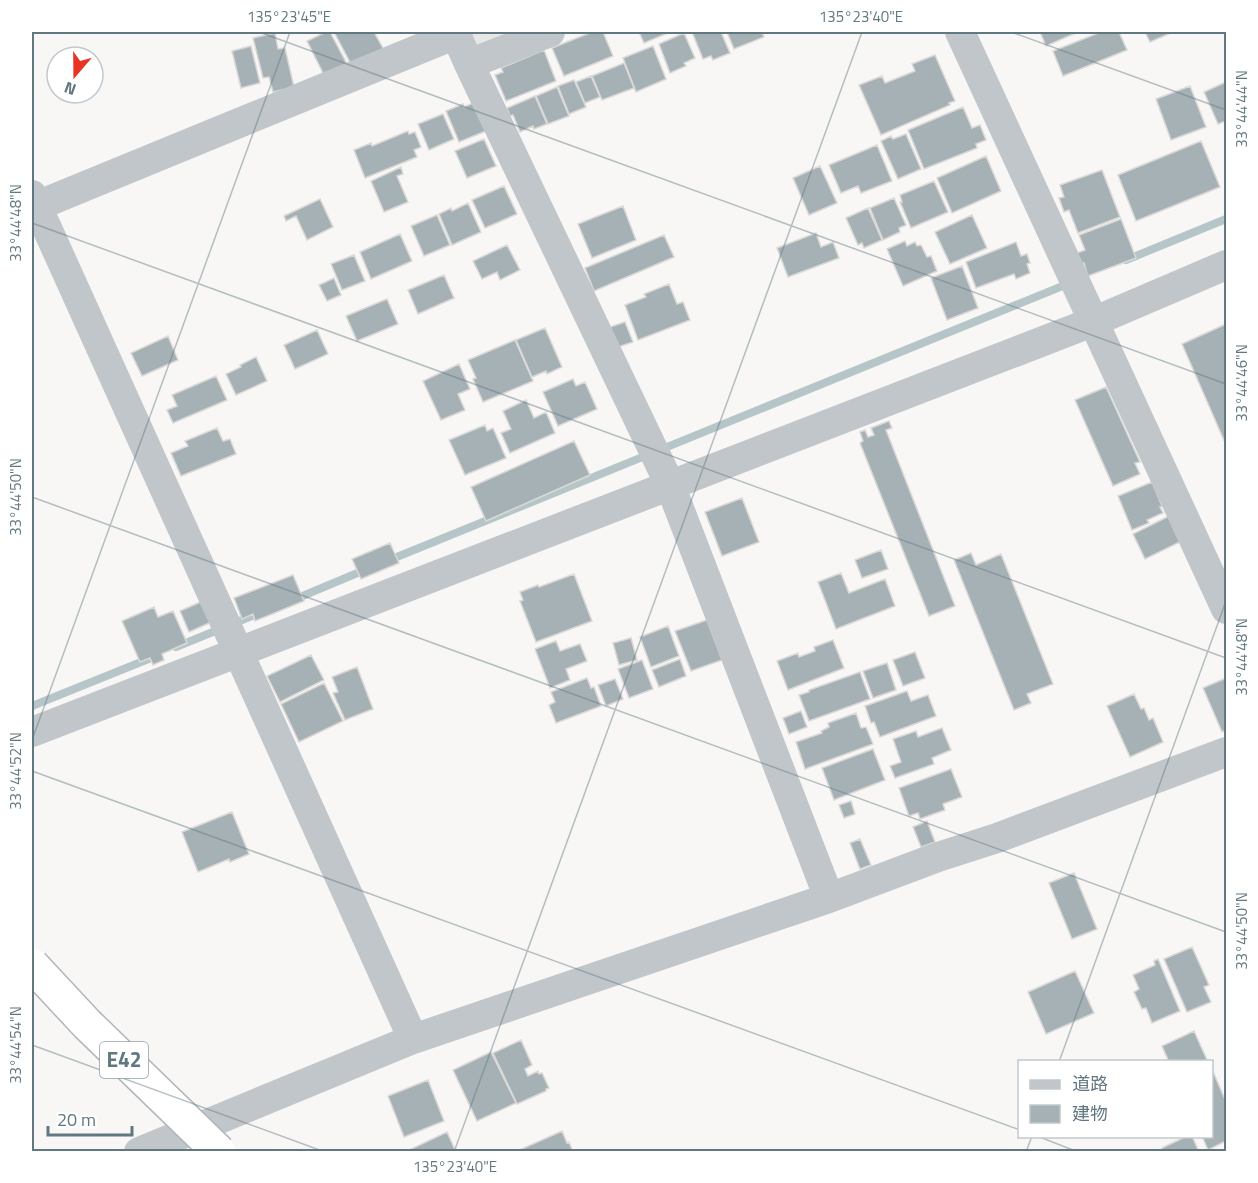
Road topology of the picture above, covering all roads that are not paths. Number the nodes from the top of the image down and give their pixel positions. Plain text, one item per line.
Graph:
1 (550, 32) edge
2 (960, 32) edge
3 (456, 33) edge
4 (470, 64) junction
5 (33, 203) edge
6 (1227, 265) edge
7 (1095, 321) junction
8 (670, 485) junction
9 (1227, 609) edge
10 (238, 652) junction
11 (32, 732) edge
12 (1227, 752) edge
13 (829, 898) junction
14 (32, 965) edge
15 (413, 1039) junction
16 (139, 1152) edge
17 (219, 1152) edge

1 - 4 street
2 - 7 street
3 - 4 street
3 - 5 street
4 - 8 street
5 - 10 street
6 - 7 street
7 - 8 street
7 - 9 street
8 - 10 street
8 - 13 street
10 - 11 street
10 - 15 street
12 - 13 street
13 - 15 street
14 - 17 highway, E42, bridge
15 - 16 street

